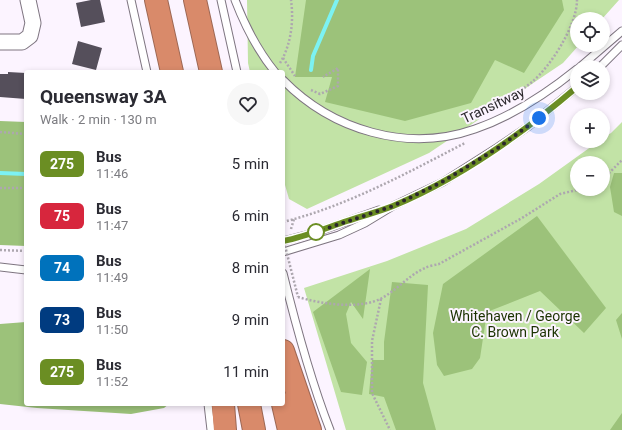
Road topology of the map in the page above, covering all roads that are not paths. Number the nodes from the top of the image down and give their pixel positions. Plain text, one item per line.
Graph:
1 (28, 0) edge
2 (131, 0) edge
3 (156, 0) edge
4 (195, 0) edge
5 (221, 0) edge
6 (235, 0) edge
7 (622, 31) edge
8 (0, 42) edge
9 (622, 45) edge
10 (588, 60) edge
11 (607, 60) edge
12 (147, 70) edge
13 (172, 70) edge
14 (211, 70) edge
15 (237, 70) edge
16 (274, 70) edge
17 (570, 75) edge
18 (285, 82) edge
19 (570, 93) edge
20 (393, 206) junction
21 (285, 240) edge
22 (285, 251) edge
23 (0, 267) edge
24 (24, 270) edge
25 (285, 282) edge
26 (285, 358) edge
27 (208, 406) edge
28 (222, 406) edge
29 (249, 406) edge
30 (283, 406) edge
31 (211, 430) edge
32 (225, 430) edge
33 (254, 430) edge
34 (289, 430) edge
35 (310, 430) edge
36 (330, 430) edge

1 - 8 street
2 - 12 lane
3 - 13 highway
4 - 14 highway
5 - 15 lane
6 - 16 lane
7 - 10 lane
9 - 11 lane
17 - 18 lane, Transitway
19 - 20 lane
20 - 21 lane
20 - 22 lane
23 - 24 lane
25 - 36 lane
26 - 35 highway
27 - 31 lane
28 - 32 highway
29 - 33 highway
30 - 34 highway

